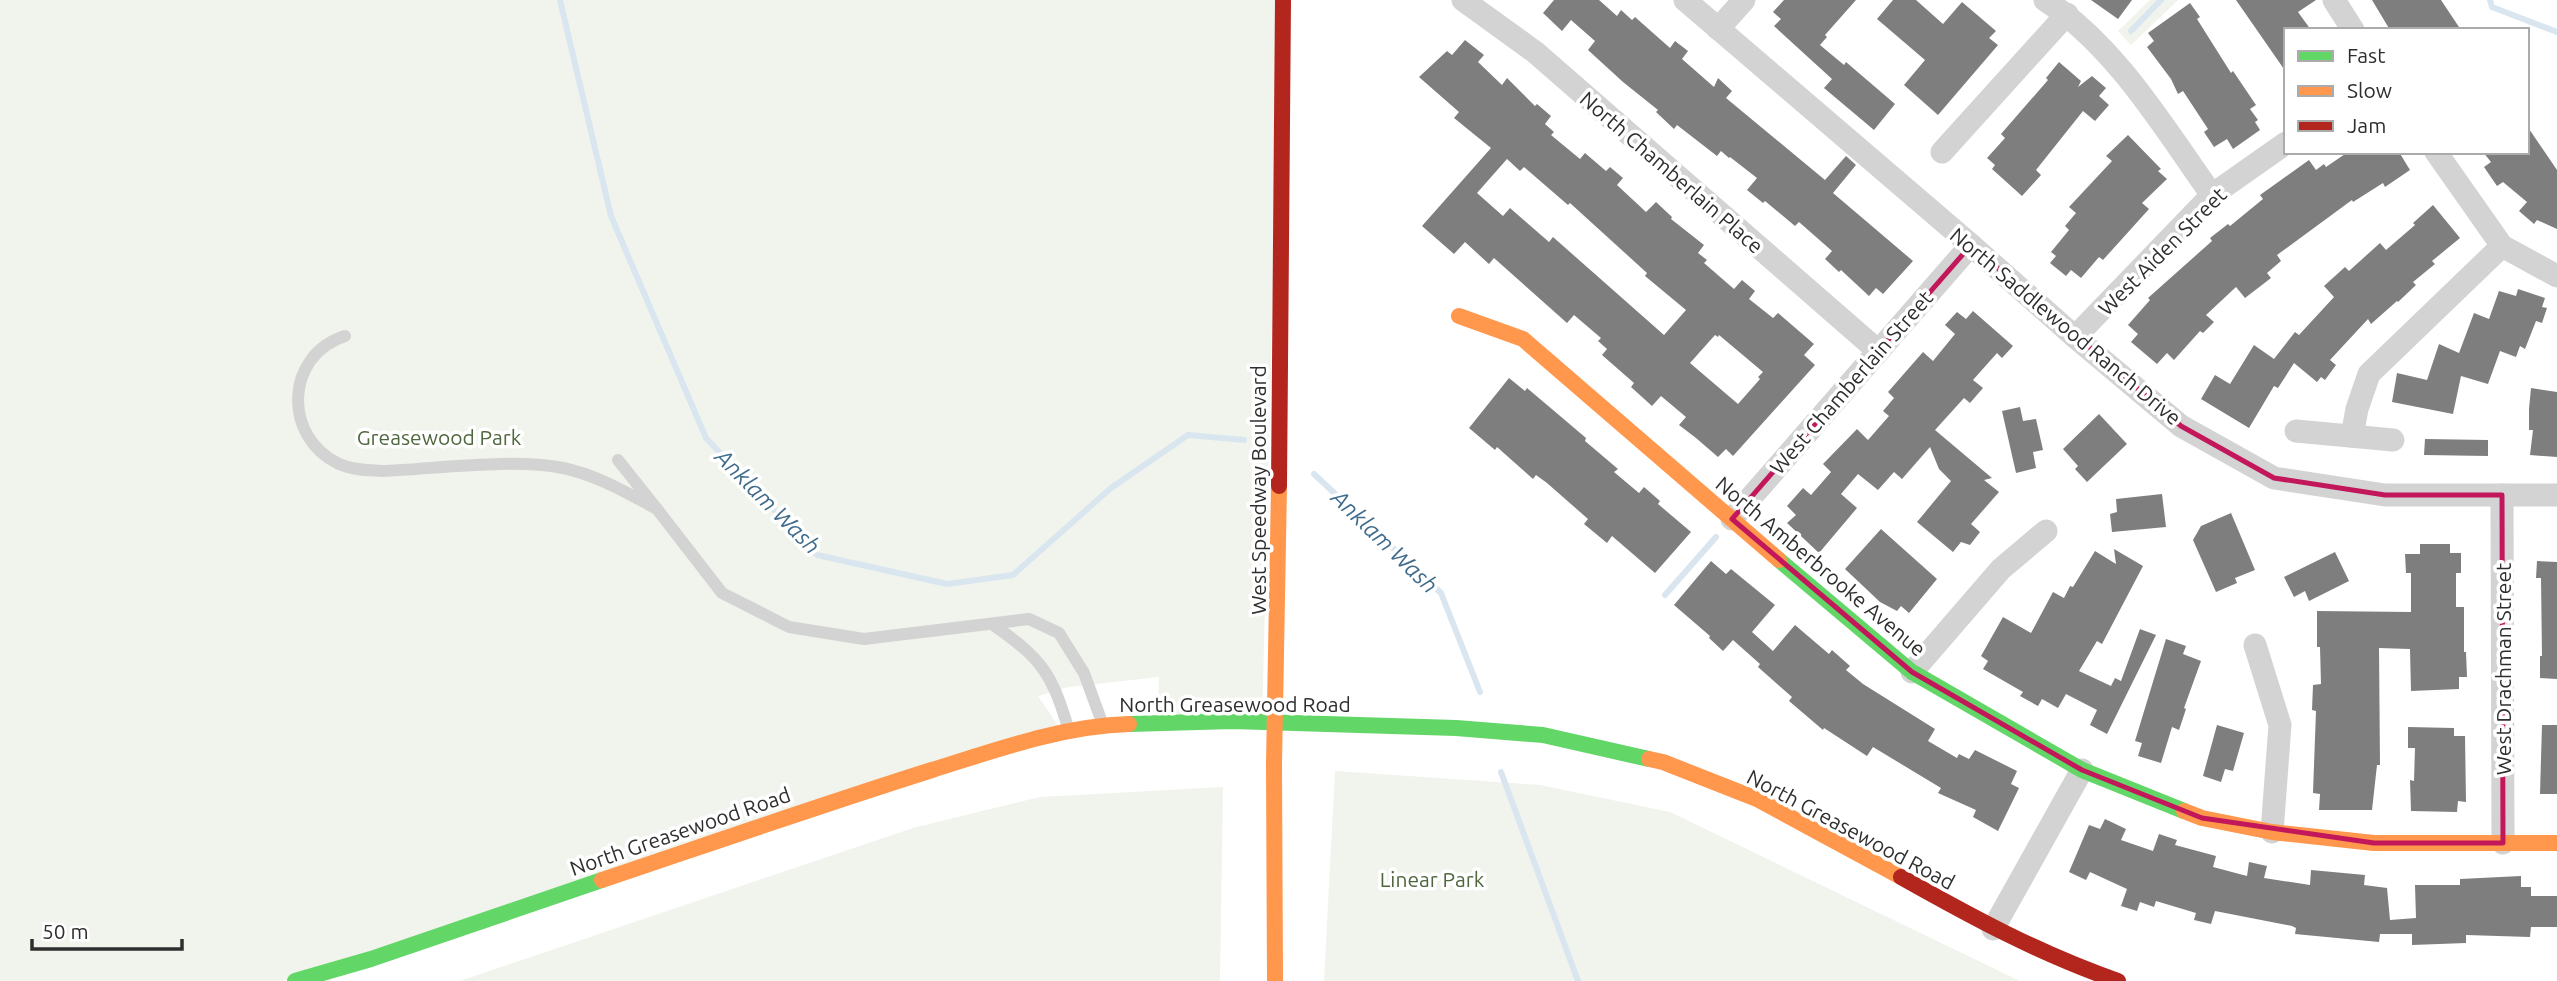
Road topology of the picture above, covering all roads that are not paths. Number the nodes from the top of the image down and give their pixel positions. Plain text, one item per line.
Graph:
1 (1283, 0) edge
2 (1463, 0) edge
3 (1685, 0) edge
4 (1744, 0) edge
5 (2045, 0) edge
6 (2334, 0) edge
7 (2067, 14) junction
8 (2352, 28) edge
9 (1718, 29) junction
10 (2284, 144) edge
11 (1942, 152) dead end
12 (2437, 154) edge
13 (2212, 195) junction
14 (1971, 245) junction
15 (2502, 246) junction
16 (2557, 276) edge
17 (1459, 316) dead end
18 (345, 336) dead end
19 (2075, 337) junction
20 (1877, 350) junction
21 (2296, 431) dead end
22 (2353, 436) junction
23 (2393, 440) dead end
24 (618, 460) dead end
25 (2502, 495) junction
26 (2557, 495) edge
27 (657, 509) junction
28 (1732, 519) junction
29 (2046, 531) dead end
30 (992, 624) junction
31 (2255, 645) dead end
32 (1912, 672) junction
33 (1275, 723) junction
34 (1103, 725) junction
35 (1069, 731) junction
36 (2081, 770) junction
37 (2272, 832) junction
38 (2503, 843) junction
39 (2557, 843) edge
40 (1993, 929) junction
41 (295, 981) edge
42 (1275, 981) edge
43 (2118, 981) edge

1 - 33 street, West Speedway Boulevard
2 - 20 street, North Chamberlain Place
3 - 9 street, North Saddlewood Ranch Drive
4 - 9 street
5 - 7 street
6 - 8 street
7 - 11 street
7 - 13 street
9 - 14 street, North Saddlewood Ranch Drive
10 - 13 street, West Aiden Street
12 - 15 street
13 - 19 street, West Aiden Street
14 - 19 street, North Saddlewood Ranch Drive
14 - 20 street, West Chamberlain Street
15 - 16 street
15 - 22 street
17 - 28 street, North Amberbrooke Avenue
18 - 27 lane
19 - 25 street, North Saddlewood Ranch Drive
20 - 28 street, West Chamberlain Street
21 - 22 street
22 - 23 street
24 - 27 lane
25 - 26 street, North Saddlewood Ranch Drive
25 - 38 street, West Drachman Street
27 - 30 lane
28 - 32 street, North Amberbrooke Avenue
29 - 32 street
30 - 34 lane
30 - 35 lane
31 - 37 street
32 - 36 street, North Amberbrooke Avenue
33 - 34 street, North Greasewood Road
33 - 40 street, North Greasewood Road
33 - 42 street, West Speedway Boulevard
34 - 35 street, North Greasewood Road
35 - 41 street, North Greasewood Road
36 - 37 street, North Amberbrooke Avenue
36 - 40 street
37 - 38 street, North Amberbrooke Avenue
38 - 39 street, North Amberbrooke Avenue
40 - 43 street, North Greasewood Road

